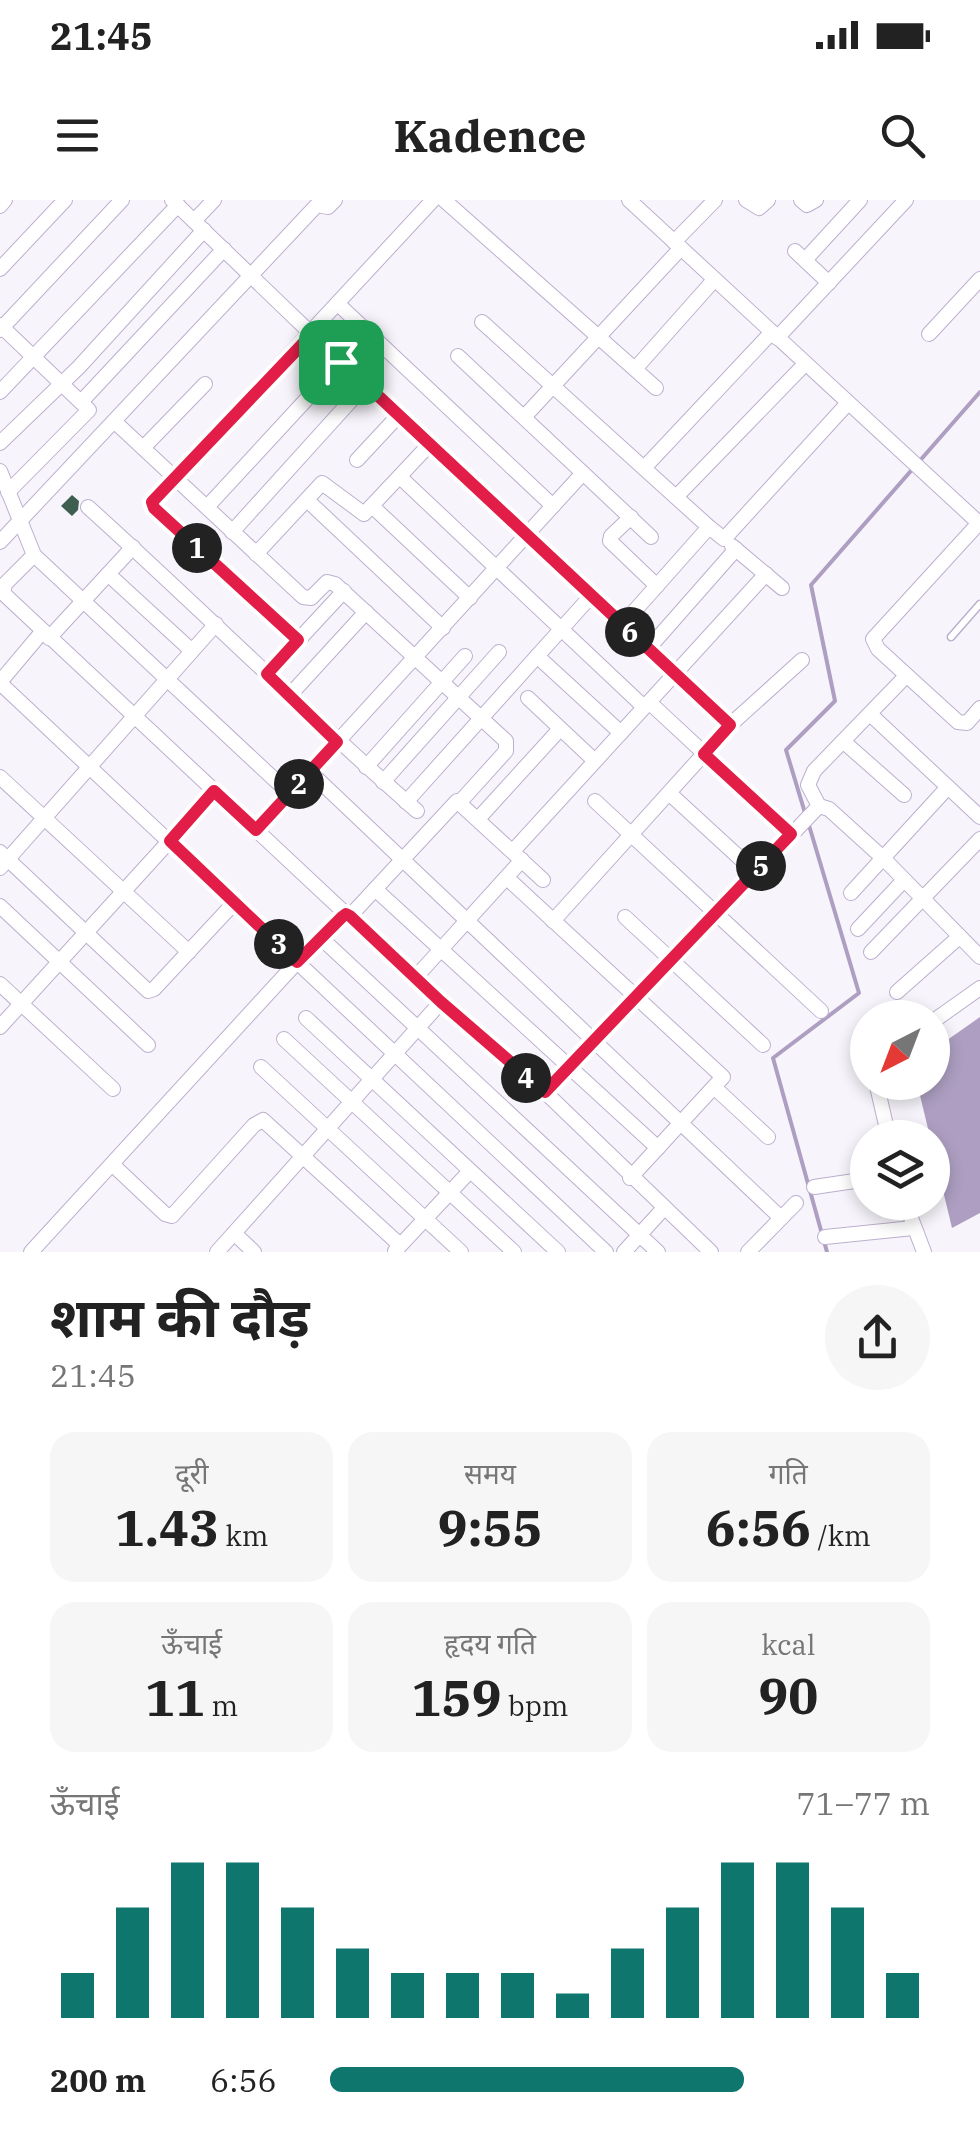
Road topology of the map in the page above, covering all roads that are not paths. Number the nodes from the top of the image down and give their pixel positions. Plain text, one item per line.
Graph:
1 (5, 200) edge
2 (65, 200) edge
3 (122, 200) edge
4 (214, 200) edge
5 (335, 200) edge
6 (432, 200) edge
7 (444, 200) edge
8 (629, 200) edge
9 (746, 200) edge
10 (768, 200) edge
11 (801, 200) edge
12 (816, 200) edge
13 (860, 200) edge
14 (906, 200) edge
15 (175, 203) edge
16 (706, 203) edge
17 (0, 206) edge
18 (199, 225) junction
19 (678, 246) junction
20 (224, 250) junction
21 (0, 268) edge
22 (252, 276) junction
23 (980, 279) edge
24 (714, 280) junction
25 (828, 283) junction
26 (338, 304) junction
27 (482, 322) dead end
28 (1, 328) edge
29 (312, 334) junction
30 (930, 334) dead end
31 (599, 336) junction
32 (774, 336) junction
33 (458, 356) dead end
34 (33, 357) junction
35 (341, 362) junction
36 (806, 364) junction
37 (635, 370) junction
38 (61, 384) junction
39 (205, 384) dead end
40 (365, 385) junction
41 (553, 386) junction
42 (656, 388) dead end
43 (0, 392) edge
44 (81, 402) junction
45 (848, 404) junction
46 (398, 416) junction
47 (525, 416) junction
48 (115, 422) junction
49 (0, 444) edge
50 (429, 445) junction
51 (144, 448) junction
52 (357, 460) dead end
53 (644, 468) junction
54 (0, 472) edge
55 (584, 473) junction
56 (400, 477) junction
57 (174, 478) junction
58 (8, 492) junction
59 (676, 497) junction
60 (307, 500) junction
61 (553, 506) junction
62 (88, 507) dead end
63 (206, 507) junction
64 (373, 507) junction
65 (632, 517) junction
66 (20, 520) junction
67 (980, 523) edge
68 (709, 527) junction
69 (232, 532) junction
70 (527, 537) junction
71 (651, 537) dead end
72 (724, 539) junction
73 (0, 542) edge
74 (133, 547) junction
75 (736, 549) junction
76 (256, 554) junction
77 (34, 555) junction
78 (498, 569) junction
79 (108, 574) junction
80 (766, 574) junction
81 (656, 586) junction
82 (782, 588) dead end
83 (344, 591) junction
84 (591, 596) junction
85 (470, 598) junction
86 (83, 601) junction
87 (980, 604) edge
88 (366, 612) junction
89 (216, 624) junction
90 (622, 624) junction
91 (442, 628) junction
92 (561, 630) junction
93 (45, 635) junction
94 (950, 637) dead end
95 (298, 640) junction
96 (648, 649) junction
97 (192, 651) junction
98 (499, 652) dead end
99 (465, 656) dead end
100 (537, 656) junction
101 (415, 658) junction
102 (802, 660) dead end
103 (267, 674) junction
104 (675, 674) junction
105 (906, 676) junction
106 (167, 679) junction
107 (0, 682) edge
108 (441, 682) junction
109 (290, 696) junction
110 (458, 698) junction
111 (528, 698) dead end
112 (647, 705) junction
113 (980, 708) edge
114 (870, 714) junction
115 (134, 716) junction
116 (481, 719) junction
117 (730, 725) junction
118 (560, 729) junction
119 (621, 733) junction
120 (337, 742) junction
121 (844, 742) junction
122 (704, 754) junction
123 (595, 761) junction
124 (366, 767) junction
125 (92, 768) junction
126 (310, 772) junction
127 (0, 778) edge
128 (383, 782) junction
129 (948, 787) junction
130 (214, 791) junction
131 (669, 793) junction
132 (290, 794) junction
133 (904, 795) dead end
134 (595, 801) dead end
135 (460, 802) junction
136 (816, 808) junction
137 (980, 816) edge
138 (46, 818) junction
139 (478, 819) junction
140 (256, 830) junction
141 (794, 831) junction
142 (631, 835) junction
143 (980, 839) edge
144 (170, 841) junction
145 (518, 856) junction
146 (883, 858) junction
147 (402, 859) junction
148 (3, 860) edge
149 (755, 872) junction
150 (507, 878) junction
151 (543, 880) dead end
152 (904, 880) junction
153 (374, 889) junction
154 (123, 892) junction
155 (851, 892) dead end
156 (921, 898) junction
157 (235, 902) junction
158 (0, 906) edge
159 (716, 914) junction
160 (348, 915) junction
161 (625, 917) dead end
162 (468, 921) junction
163 (553, 921) junction
164 (858, 930) dead end
165 (86, 933) junction
166 (322, 938) junction
167 (958, 938) junction
168 (441, 950) junction
169 (188, 952) junction
170 (871, 952) dead end
171 (980, 957) edge
172 (672, 960) junction
173 (59, 962) junction
174 (297, 962) junction
175 (415, 978) junction
176 (0, 984) edge
177 (980, 988) edge
178 (897, 992) dead end
179 (637, 998) junction
180 (441, 1002) junction
181 (21, 1004) junction
182 (950, 1009) edge
183 (821, 1011) dead end
184 (306, 1018) dead end
185 (0, 1027) edge
186 (418, 1029) junction
187 (284, 1039) dead end
188 (596, 1043) junction
189 (148, 1044) dead end
190 (764, 1045) dead end
191 (394, 1056) junction
192 (261, 1067) dead end
193 (571, 1068) junction
194 (372, 1080) junction
195 (715, 1088) junction
196 (114, 1090) dead end
197 (545, 1092) junction
198 (352, 1102) junction
199 (680, 1123) junction
200 (328, 1129) junction
201 (768, 1137) dead end
202 (658, 1148) junction
203 (303, 1156) junction
204 (112, 1165) junction
205 (470, 1170) junction
206 (630, 1178) junction
207 (850, 1182) edge
208 (814, 1187) dead end
209 (449, 1192) junction
210 (796, 1203) dead end
211 (664, 1208) junction
212 (424, 1218) junction
213 (781, 1218) junction
214 (911, 1220) edge
215 (913, 1228) junction
216 (234, 1234) junction
217 (640, 1235) junction
218 (825, 1237) dead end
219 (397, 1249) edge
220 (758, 1249) edge
221 (31, 1252) edge
222 (218, 1252) edge
223 (254, 1252) edge
224 (460, 1252) edge
225 (514, 1252) edge
226 (558, 1252) edge
227 (606, 1252) edge
228 (624, 1252) edge
229 (658, 1252) edge
230 (711, 1252) edge
231 (924, 1252) edge

1 - 17 street
2 - 21 street
3 - 28 street
4 - 18 street
5 - 22 street
6 - 26 street
7 - 31 street
8 - 19 street
9 - 10 street
11 - 12 street
13 - 25 street
14 - 25 street
15 - 18 street
15 - 34 street
16 - 19 street
18 - 20 street
18 - 38 street
19 - 24 street
19 - 31 street
20 - 22 street
20 - 44 street
22 - 29 street
22 - 48 street
23 - 30 street
24 - 32 street
24 - 37 street
25 - 32 street
26 - 29 street
26 - 61 street
27 - 41 street
28 - 34 street
29 - 35 street
29 - 57 street
31 - 37 street
31 - 41 street
32 - 36 street
32 - 53 street
33 - 47 street
34 - 38 street
34 - 43 street
35 - 40 street
35 - 63 street
36 - 45 street
36 - 59 street
37 - 42 street
38 - 44 street
38 - 49 street
39 - 51 street
40 - 46 street
40 - 69 street
41 - 47 street
41 - 53 street
44 - 58 street
45 - 67 street
45 - 72 street
46 - 50 street
46 - 52 street
47 - 55 street
48 - 51 street
48 - 66 street
50 - 56 street
50 - 70 street
51 - 57 street
53 - 59 street
54 - 58 street
55 - 61 street
55 - 65 street
56 - 64 street
56 - 78 street
57 - 63 street
57 - 95 street
58 - 66 street
59 - 68 street
60 - 64 street
60 - 76 street
60 - 91 street
61 - 70 street
62 - 74 street
63 - 69 street
64 - 85 street
65 - 71 street
65 - 81 street
66 - 73 street
66 - 77 street
67 - 105 street
68 - 72 street
68 - 81 street
69 - 76 street
70 - 78 street
70 - 84 street
72 - 75 street
74 - 79 street
74 - 89 street
75 - 80 street
75 - 96 street
76 - 83 street
77 - 86 street
77 - 93 street
78 - 85 street
78 - 92 street
79 - 86 street
79 - 97 street
80 - 82 street
80 - 104 street
81 - 90 street
83 - 88 street
83 - 95 street
84 - 90 street
84 - 92 street
85 - 91 street
86 - 93 street
86 - 106 street
87 - 94 lane
88 - 101 street
88 - 109 street
89 - 97 street
89 - 103 street
90 - 96 street
91 - 101 street
92 - 100 street
92 - 112 street
93 - 107 street
93 - 115 street
95 - 103 street
96 - 104 street
97 - 106 street
98 - 110 street
99 - 108 street
100 - 116 street
100 - 119 street
101 - 108 street
101 - 120 street
102 - 117 street
103 - 109 street
104 - 112 street
104 - 117 street
105 - 113 street
105 - 114 street
106 - 115 street
106 - 132 street
107 - 125 street
108 - 110 street
108 - 124 street
109 - 120 street
110 - 116 street
110 - 128 street
111 - 118 street
112 - 119 street
112 - 122 street
114 - 121 street
114 - 129 street
115 - 125 street
115 - 130 street
116 - 128 street
116 - 135 street
117 - 122 street
118 - 123 street
118 - 139 street
119 - 123 street
120 - 124 street
120 - 126 street
121 - 133 street
121 - 136 street
122 - 131 street
122 - 141 street
123 - 145 street
124 - 128 street
125 - 138 street
125 - 144 street
126 - 132 street
126 - 147 street
127 - 138 street
129 - 137 street
129 - 146 street
130 - 140 street
130 - 144 street
131 - 142 street
131 - 149 street
132 - 140 street
134 - 142 street
135 - 139 street
135 - 147 street
136 - 141 street
136 - 146 street
138 - 148 street
138 - 154 street
139 - 145 street
140 - 160 street
141 - 149 street
142 - 159 street
142 - 163 street
143 - 156 street
144 - 154 street
144 - 157 street
145 - 150 street
145 - 151 street
146 - 152 street
146 - 155 street
147 - 153 street
147 - 162 street
148 - 165 street
149 - 159 street
150 - 162 street
150 - 163 street
152 - 156 street
152 - 164 street
153 - 160 street
153 - 168 street
154 - 165 street
154 - 169 street
156 - 167 street
156 - 170 street
157 - 169 street
157 - 174 street
158 - 173 street
159 - 172 street
159 - 183 street
160 - 166 street
160 - 175 street
161 - 172 street
162 - 168 street
162 - 188 street
163 - 179 street
165 - 169 street
165 - 173 street
166 - 174 street
166 - 186 street
167 - 171 street
167 - 178 street
168 - 175 street
168 - 193 street
172 - 179 street
172 - 190 street
173 - 181 street
173 - 189 street
174 - 191 street
174 - 204 street
175 - 180 street
176 - 181 street
177 - 182 street
179 - 188 street
179 - 195 street
180 - 186 street
180 - 197 street
181 - 185 street
181 - 196 street
184 - 194 street
186 - 191 street
186 - 217 street
187 - 198 street
188 - 193 street
188 - 199 street
191 - 194 street
191 - 227 street
192 - 200 street
193 - 197 street
193 - 202 street
194 - 198 street
194 - 205 street
195 - 199 street
195 - 201 street
197 - 206 street
198 - 200 street
198 - 209 street
199 - 202 street
199 - 213 street
200 - 203 street
200 - 212 street
202 - 206 street
203 - 204 street
203 - 216 street
203 - 219 street
204 - 221 street
205 - 209 street
205 - 226 street
206 - 211 street
207 - 208 street
209 - 212 street
209 - 225 street
210 - 213 street
211 - 217 street
211 - 230 street
212 - 219 street
212 - 224 street
213 - 220 street
214 - 215 street
215 - 218 street
215 - 231 street
216 - 222 street
216 - 223 street
217 - 228 street
217 - 229 street

